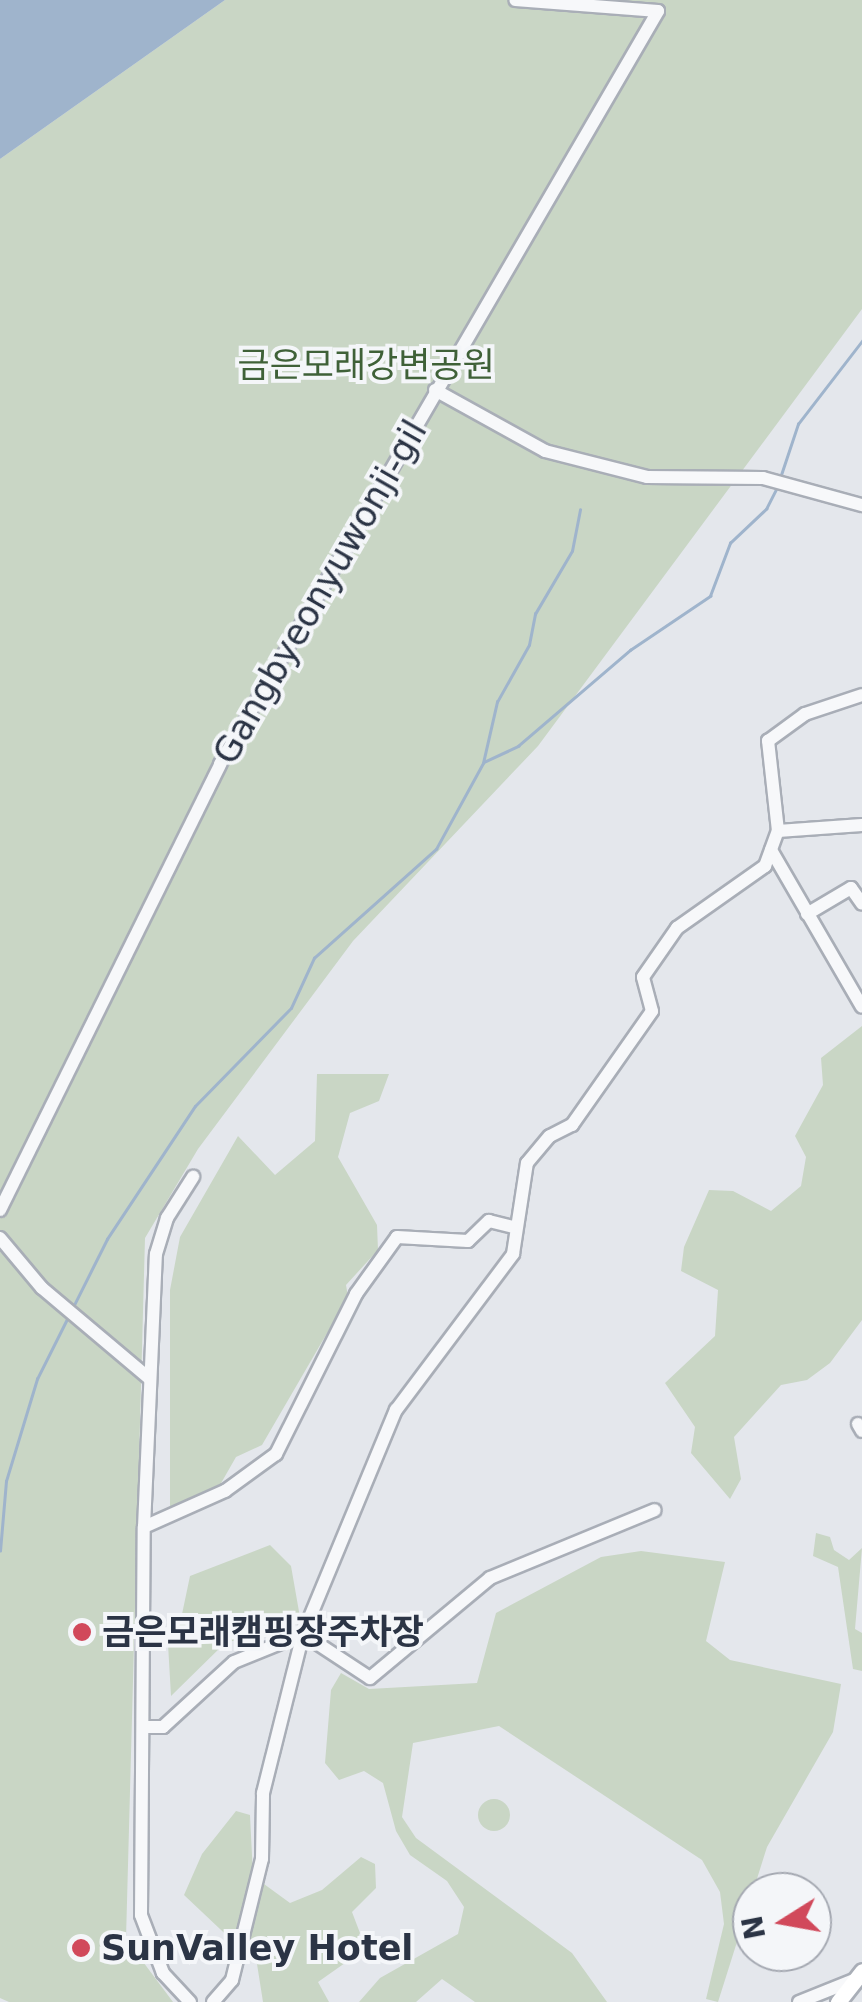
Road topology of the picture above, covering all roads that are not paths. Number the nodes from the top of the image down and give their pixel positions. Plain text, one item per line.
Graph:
1 (514, 0) edge
2 (435, 390) junction
3 (862, 505) edge
4 (862, 695) edge
5 (862, 825) edge
6 (778, 831) junction
7 (770, 850) junction
8 (862, 904) edge
9 (807, 914) junction
10 (862, 1008) edge
11 (193, 1177) dead end
12 (0, 1210) edge
13 (512, 1226) junction
14 (0, 1238) edge
15 (150, 1379) junction
16 (655, 1510) dead end
17 (144, 1527) junction
18 (303, 1634) junction
19 (144, 1727) junction
20 (859, 1975) edge
21 (190, 2002) edge
22 (213, 2002) edge
23 (799, 2002) edge
24 (838, 2002) edge
25 (847, 2002) edge

1 - 2 street, Gangbyeonyuwonji-gil
2 - 3 street
2 - 12 street, Gangbyeonyuwonji-gil
4 - 6 street
5 - 6 street
6 - 7 street
7 - 9 street
7 - 13 street
8 - 9 street
9 - 10 street
11 - 15 street
13 - 17 street
13 - 18 street
14 - 15 street
15 - 17 street
16 - 18 street
17 - 19 street
18 - 19 street
18 - 22 street
19 - 21 street
20 - 23 street
20 - 24 main road
20 - 25 main road

